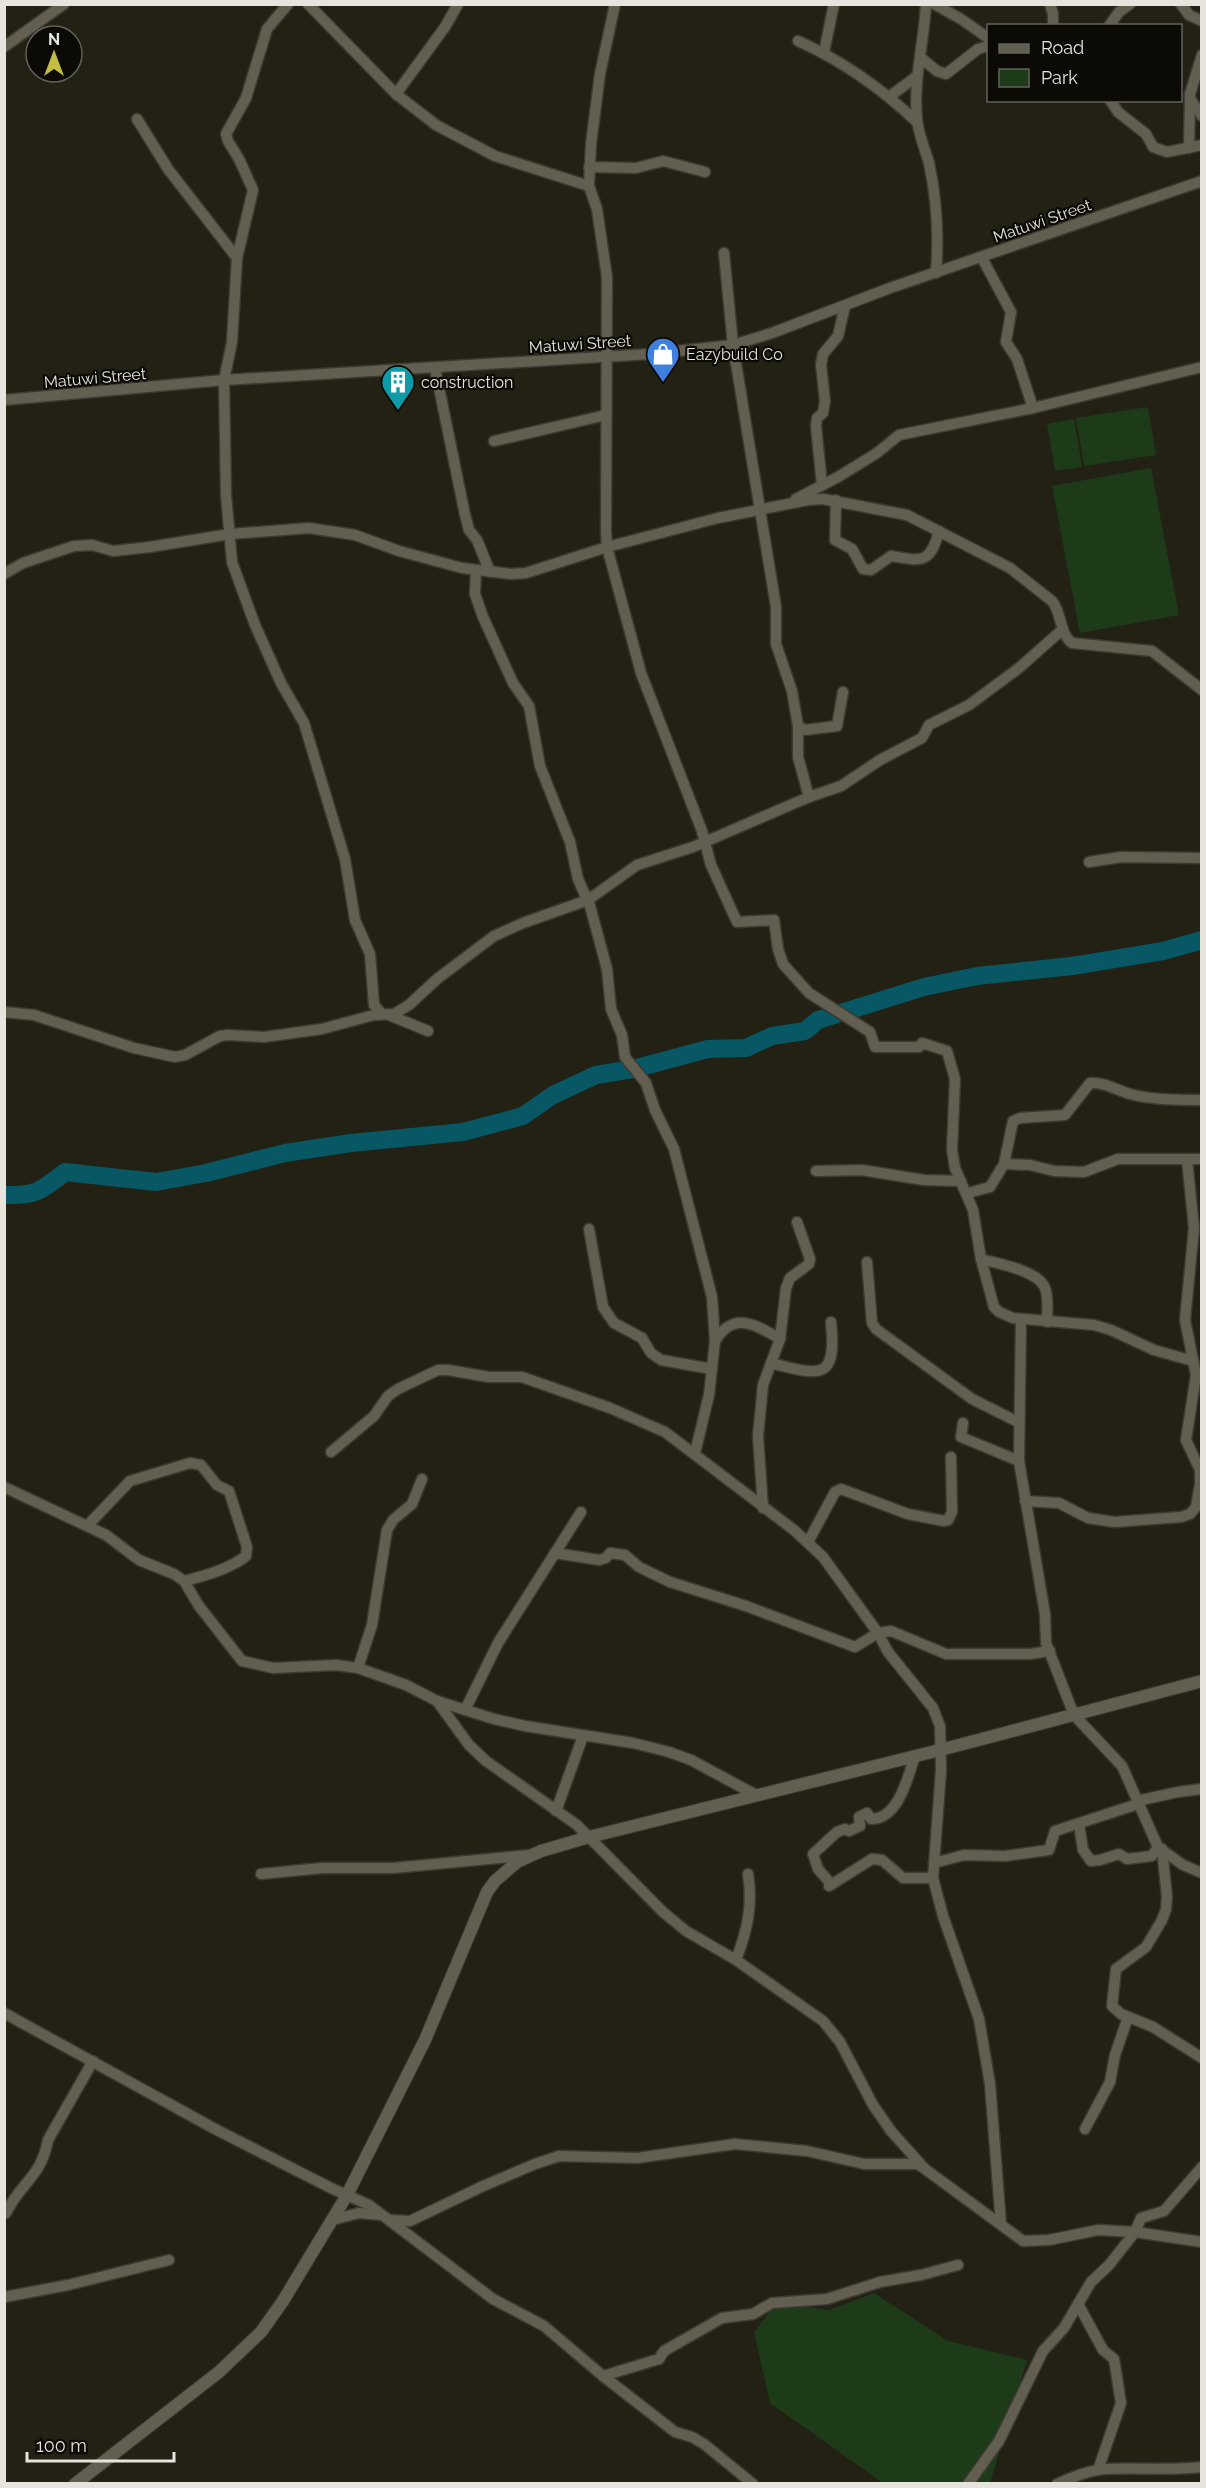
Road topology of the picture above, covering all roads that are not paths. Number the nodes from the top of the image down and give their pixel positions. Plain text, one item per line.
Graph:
1 (64, 4) edge
2 (288, 4) edge
3 (308, 4) edge
4 (458, 4) edge
5 (615, 4) edge
6 (834, 4) edge
7 (926, 4) edge
8 (934, 4) edge
9 (1050, 4) edge
10 (1130, 4) edge
11 (1181, 4) edge
12 (1202, 21) edge
13 (1053, 24) edge
14 (1110, 24) edge
15 (987, 37) edge
16 (798, 41) dead end
17 (987, 46) edge
18 (4, 47) edge
19 (824, 52) junction
20 (1202, 55) edge
21 (921, 58) junction
22 (917, 76) junction
23 (396, 94) junction
24 (1190, 94) junction
25 (889, 97) junction
26 (1111, 102) edge
27 (1202, 116) edge
28 (137, 119) dead end
29 (917, 122) junction
30 (1202, 145) edge
31 (1189, 148) junction
32 (590, 167) junction
33 (705, 172) dead end
34 (1202, 181) edge
35 (589, 186) junction
36 (724, 253) dead end
37 (237, 258) junction
38 (982, 258) junction
39 (936, 273) junction
40 (845, 306) junction
41 (733, 345) junction
42 (606, 357) junction
43 (1202, 367) edge
44 (435, 368) junction
45 (224, 380) junction
46 (4, 400) edge
47 (1033, 408) junction
48 (606, 415) junction
49 (494, 441) dead end
50 (822, 485) junction
51 (836, 500) junction
52 (785, 504) junction
53 (760, 508) junction
54 (939, 531) junction
55 (230, 534) junction
56 (608, 547) junction
57 (476, 570) junction
58 (490, 572) junction
59 (4, 574) edge
60 (1063, 629) junction
61 (1202, 690) edge
62 (843, 692) dead end
63 (798, 726) junction
64 (809, 797) junction
65 (705, 842) junction
66 (1202, 858) edge
67 (1089, 862) dead end
68 (588, 900) junction
69 (4, 1012) edge
70 (384, 1014) junction
71 (428, 1031) dead end
72 (1202, 1100) edge
73 (1202, 1159) edge
74 (1187, 1160) junction
75 (1004, 1164) junction
76 (816, 1171) dead end
77 (961, 1181) junction
78 (968, 1193) junction
79 (797, 1222) dead end
80 (589, 1230) dead end
81 (981, 1259) junction
82 (867, 1262) dead end
83 (1021, 1319) junction
84 (831, 1322) dead end
85 (1047, 1322) junction
86 (780, 1338) junction
87 (715, 1341) junction
88 (1193, 1361) junction
89 (771, 1363) junction
90 (712, 1370) junction
91 (1018, 1422) junction
92 (963, 1424) dead end
93 (331, 1452) dead end
94 (694, 1453) junction
95 (951, 1457) dead end
96 (1199, 1460) edge
97 (1019, 1461) junction
98 (422, 1479) dead end
99 (4, 1488) edge
100 (1025, 1501) junction
101 (763, 1508) junction
102 (581, 1512) dead end
103 (87, 1526) junction
104 (808, 1542) junction
105 (555, 1553) junction
106 (184, 1581) junction
107 (878, 1633) junction
108 (1050, 1652) junction
109 (358, 1668) junction
110 (1202, 1681) edge
111 (437, 1701) junction
112 (465, 1710) junction
113 (1074, 1715) junction
114 (583, 1736) junction
115 (940, 1750) junction
116 (915, 1756) junction
117 (1202, 1789) edge
118 (756, 1795) junction
119 (1138, 1803) junction
120 (556, 1811) junction
121 (1079, 1824) junction
122 (589, 1837) junction
123 (1160, 1848) junction
124 (530, 1855) junction
125 (934, 1863) junction
126 (1202, 1873) edge
127 (261, 1874) dead end
128 (748, 1874) dead end
129 (933, 1878) junction
130 (736, 1960) junction
131 (4, 2013) edge
132 (1128, 2017) junction
133 (1202, 2058) edge
134 (93, 2061) junction
135 (1085, 2129) dead end
136 (1202, 2167) edge
137 (926, 2169) junction
138 (347, 2195) junction
139 (6, 2213) edge
140 (386, 2218) junction
141 (332, 2220) junction
142 (1001, 2224) junction
143 (1135, 2232) junction
144 (1202, 2242) edge
145 (169, 2260) dead end
146 (958, 2265) dead end
147 (4, 2297) edge
148 (1078, 2304) junction
149 (603, 2376) junction
150 (1202, 2467) edge
151 (1096, 2471) junction
152 (75, 2484) edge
153 (753, 2484) edge
154 (968, 2484) edge
155 (1057, 2484) edge
156 (1090, 2484) edge

1 - 18 street
2 - 37 street
3 - 23 street
4 - 23 street
5 - 32 street
6 - 19 street
7 - 21 street
8 - 15 street
9 - 13 street
10 - 14 street
11 - 12 street
16 - 19 street
17 - 21 street
19 - 25 street
20 - 24 street
21 - 22 street
22 - 25 street
22 - 29 street
23 - 35 street
24 - 27 street
24 - 31 street
25 - 29 street
26 - 31 street
28 - 37 street
29 - 39 street
30 - 31 street
32 - 33 street
32 - 35 street
34 - 38 street, Matuwi Street
35 - 42 street
36 - 41 street
37 - 45 street
38 - 39 street, Matuwi Street
38 - 47 street
39 - 40 street, Matuwi Street
40 - 41 street, Matuwi Street
40 - 50 street
41 - 42 street, Matuwi Street
41 - 53 street
42 - 44 street, Matuwi Street
42 - 48 street
43 - 47 street
44 - 45 street, Matuwi Street
44 - 58 street
45 - 46 street, Matuwi Street
45 - 55 street
47 - 50 street
48 - 49 street
48 - 56 street
50 - 52 street
51 - 52 street
51 - 54 street
51 - 54 street
52 - 53 street
53 - 56 street
53 - 63 street
54 - 60 street
55 - 57 street
55 - 59 street
55 - 70 street
56 - 58 street
56 - 65 street
57 - 58 street
57 - 68 street
60 - 61 street
60 - 64 street
62 - 63 street
63 - 64 street
64 - 65 street
65 - 68 street
65 - 77 street
66 - 67 street
68 - 70 street
68 - 87 street
69 - 70 street
70 - 71 street
72 - 75 street
73 - 74 street
74 - 75 street
74 - 88 street
75 - 78 street
76 - 77 street
77 - 78 street
78 - 81 street
79 - 86 street
80 - 90 street
81 - 83 street
81 - 85 street
82 - 91 street
83 - 85 street
83 - 91 street
84 - 89 street
85 - 88 street
86 - 87 street
86 - 89 street
87 - 90 street
88 - 96 street
89 - 101 street
90 - 94 street
91 - 97 street
92 - 97 street
93 - 94 street
94 - 101 street
95 - 104 street
96 - 100 street
97 - 100 street
98 - 109 street
99 - 103 street
100 - 108 street
101 - 104 street
102 - 105 street
103 - 106 street
103 - 106 street
104 - 107 street
105 - 107 street
105 - 112 street
106 - 109 street
107 - 108 street
107 - 115 street
108 - 113 street
109 - 111 street
110 - 113 street
111 - 112 street
111 - 120 street
112 - 114 street
113 - 115 street
113 - 119 street
114 - 118 street
114 - 120 street
115 - 116 street
115 - 125 street
116 - 118 street
116 - 129 street
117 - 119 street
118 - 122 street
119 - 121 street
119 - 123 street
120 - 122 street
121 - 123 street
121 - 125 street
122 - 124 street
122 - 130 street
123 - 126 street
123 - 132 street
124 - 127 street
124 - 138 street
125 - 129 street
128 - 130 street
129 - 142 street
130 - 137 street
131 - 134 street
132 - 133 street
132 - 135 street
134 - 138 street
134 - 139 street
136 - 143 street
137 - 140 street
137 - 142 street
138 - 140 street
138 - 141 street
140 - 141 street
140 - 149 street
141 - 152 street
142 - 143 street
143 - 144 street
143 - 148 street
145 - 147 street
146 - 149 street
148 - 151 street
148 - 154 street
149 - 153 street
150 - 151 street
151 - 155 street
151 - 156 street

